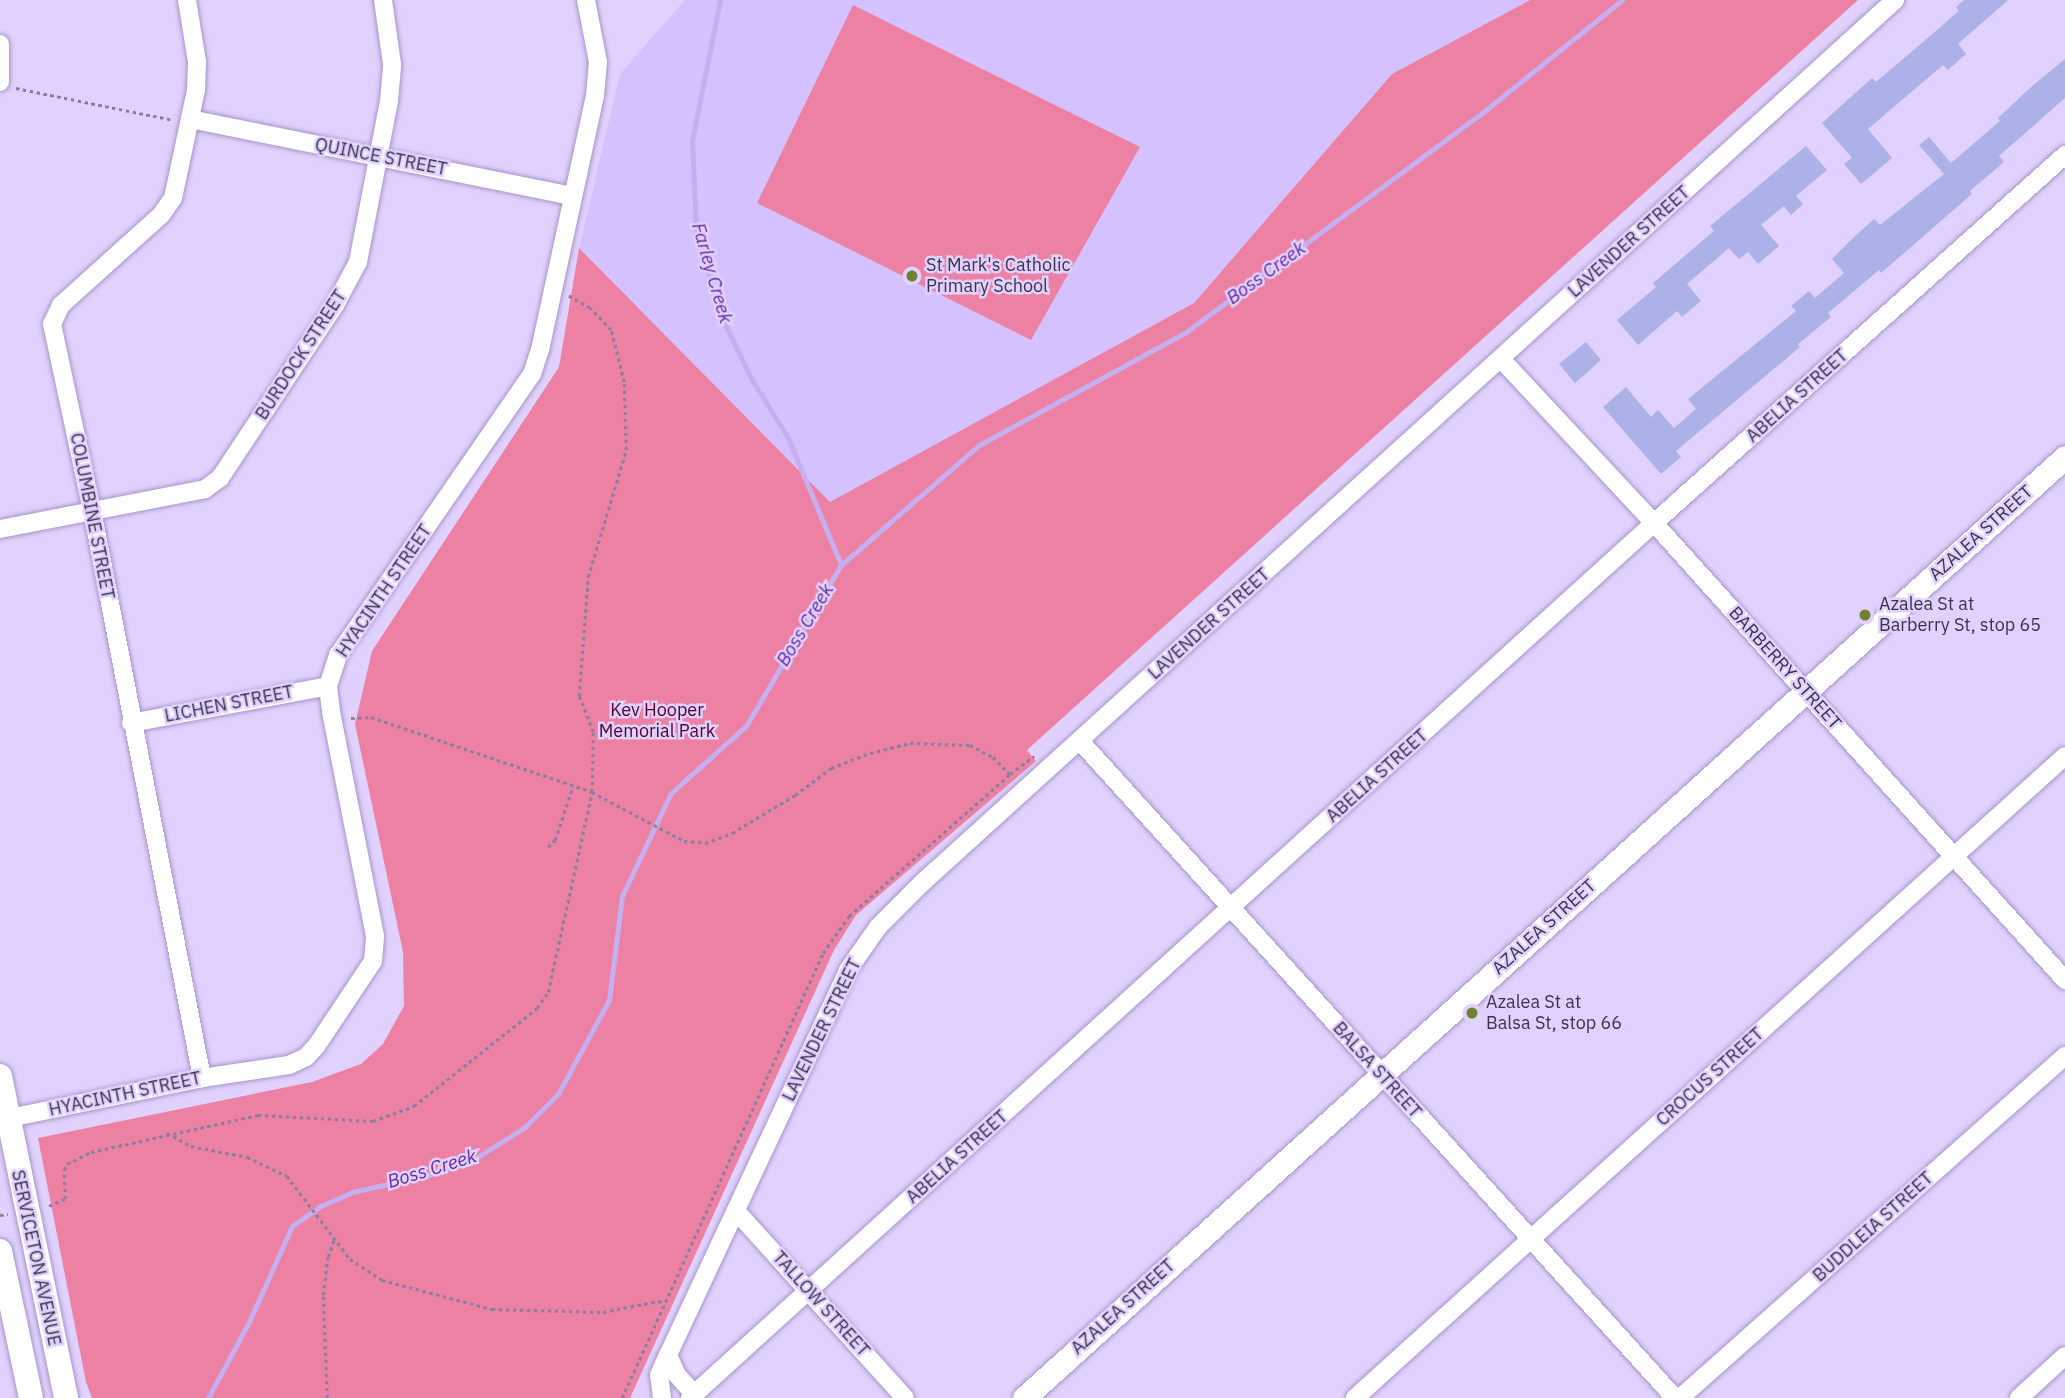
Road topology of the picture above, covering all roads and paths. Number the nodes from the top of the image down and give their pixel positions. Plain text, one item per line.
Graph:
1 (187, 0) edge
2 (383, 0) edge
3 (586, 0) edge
4 (1895, 0) edge
5 (0, 44) edge
6 (0, 81) edge
7 (190, 119) junction
8 (379, 156) junction
9 (2065, 156) edge
10 (571, 196) junction
11 (553, 288) junction
12 (1501, 359) junction
13 (2065, 457) edge
14 (92, 510) junction
15 (1654, 523) junction
16 (0, 528) edge
17 (328, 685) junction
18 (1806, 691) junction
19 (332, 720) junction
20 (131, 723) junction
21 (1080, 741) junction
22 (1039, 752) dead end
23 (2065, 756) edge
24 (573, 786) junction
25 (592, 792) junction
26 (548, 847) dead end
27 (1954, 855) junction
28 (1232, 908) junction
29 (2065, 979) edge
30 (2065, 1056) edge
31 (1381, 1074) junction
32 (0, 1076) edge
33 (202, 1078) junction
34 (3, 1119) edge
35 (167, 1133) junction
36 (27, 1210) junction
37 (736, 1211) junction
38 (0, 1215) edge
39 (1531, 1239) junction
40 (334, 1240) junction
41 (0, 1251) edge
42 (808, 1291) junction
43 (665, 1303) dead end
44 (668, 1355) junction
45 (2065, 1356) edge
46 (692, 1396) edge
47 (31, 1398) edge
48 (66, 1398) edge
49 (327, 1398) edge
50 (662, 1398) edge
51 (905, 1398) edge
52 (1024, 1398) edge
53 (1355, 1398) edge
54 (1675, 1398) edge
55 (1681, 1398) edge
56 (2019, 1398) edge

1 - 7 street, COLUMBINE STREET
2 - 8 street, BURDOCK STREET
3 - 10 street, HYACINTH STREET
4 - 12 street, LAVENDER STREET
5 - 6 street
6 - 7 path
7 - 8 street, QUINCE STREET
7 - 14 street, COLUMBINE STREET
8 - 10 street, QUINCE STREET
8 - 14 street, BURDOCK STREET
9 - 15 street, ABELIA STREET
10 - 11 street, HYACINTH STREET
11 - 17 street, HYACINTH STREET
11 - 25 path
12 - 15 street, BARBERRY STREET
12 - 21 street, LAVENDER STREET
13 - 18 street, AZALEA STREET
14 - 16 street, BURDOCK STREET
14 - 20 street, COLUMBINE STREET
15 - 18 street, BARBERRY STREET
15 - 28 street, ABELIA STREET
17 - 19 street, HYACINTH STREET
17 - 20 street, LICHEN STREET
18 - 27 street, BARBERRY STREET
18 - 31 street, AZALEA STREET
19 - 24 path
19 - 33 street, HYACINTH STREET
20 - 33 street, COLUMBINE STREET
21 - 28 street, BALSA STREET
21 - 37 street, LAVENDER STREET
22 - 25 path
23 - 27 street, CROCUS STREET
24 - 25 path
24 - 26 path
25 - 35 path
27 - 29 street, BARBERRY STREET
27 - 39 street, CROCUS STREET
28 - 31 street, BALSA STREET
28 - 42 street, ABELIA STREET
30 - 55 street, BUDDLEIA STREET
31 - 39 street, BALSA STREET
31 - 52 street, AZALEA STREET
32 - 34 main road, SERVICETON AVENUE
33 - 34 street, HYACINTH STREET
34 - 36 main road, SERVICETON AVENUE
35 - 36 path
35 - 40 path
36 - 38 path
36 - 48 main road, SERVICETON AVENUE
37 - 42 street, TALLOW STREET
37 - 44 street, LAVENDER STREET
39 - 53 street, CROCUS STREET
39 - 54 street, BALSA STREET
40 - 43 path
40 - 49 path
41 - 47 main road, SERVICETON AVENUE
42 - 46 street, ABELIA STREET
42 - 51 street, TALLOW STREET
44 - 46 street
44 - 50 street, LAVENDER STREET
45 - 56 street

